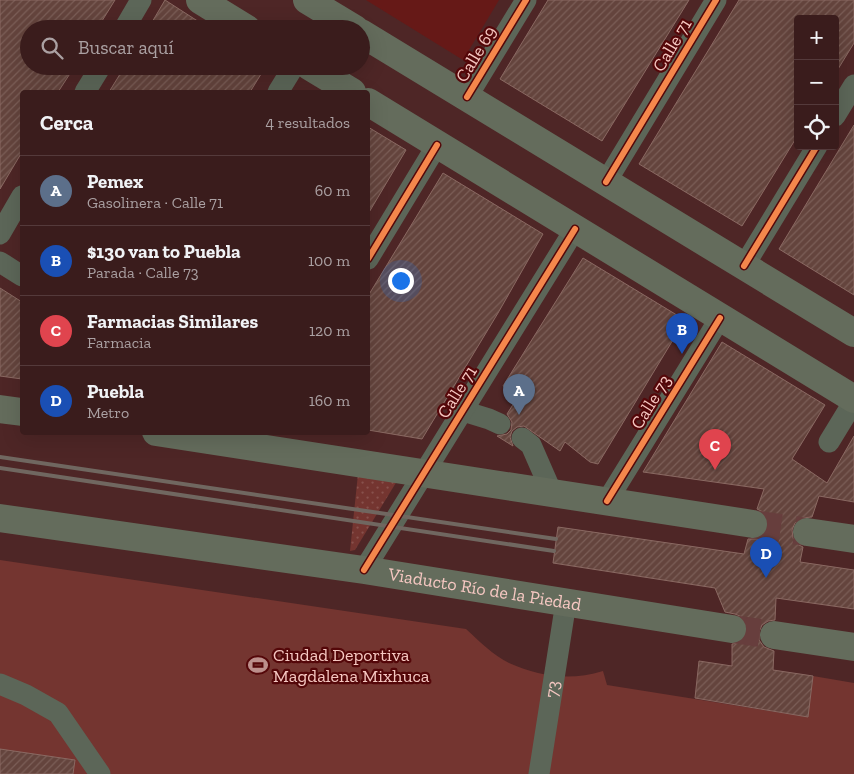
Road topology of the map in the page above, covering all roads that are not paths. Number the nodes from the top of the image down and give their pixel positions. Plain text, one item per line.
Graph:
1 (141, 0) edge
2 (200, 0) edge
3 (308, 0) edge
4 (526, 0) edge
5 (716, 0) edge
6 (129, 20) edge
7 (232, 20) edge
8 (340, 20) edge
9 (370, 38) edge
10 (95, 75) edge
11 (288, 75) edge
12 (324, 75) edge
13 (854, 85) edge
14 (86, 90) edge
15 (279, 90) edge
16 (349, 90) edge
17 (467, 97) junction
18 (370, 103) edge
19 (839, 109) edge
20 (437, 145) junction
21 (815, 150) edge
22 (606, 182) junction
23 (20, 199) edge
24 (575, 229) junction
25 (0, 234) edge
26 (370, 256) edge
27 (0, 262) edge
28 (744, 266) junction
29 (20, 275) edge
30 (720, 318) junction
31 (854, 332) edge
32 (854, 400) edge
33 (0, 409) edge
34 (462, 411) junction
35 (20, 412) edge
36 (500, 424) dead end
37 (176, 435) edge
38 (522, 438) dead end
39 (829, 442) dead end
40 (424, 473) junction
41 (552, 493) junction
42 (606, 501) junction
43 (0, 518) edge
44 (753, 524) tunnel mouth
45 (807, 532) tunnel mouth
46 (854, 539) edge
47 (364, 570) junction
48 (566, 602) junction
49 (732, 629) tunnel mouth
50 (774, 635) tunnel mouth
51 (854, 647) edge
52 (0, 684) edge
53 (100, 774) edge
54 (538, 774) edge

1 - 6 street
2 - 7 main road
3 - 8 main road
4 - 17 street, Calle 69
5 - 22 street, Calle 71
9 - 17 main road
10 - 14 street
11 - 15 street
12 - 16 main road
13 - 19 street
17 - 22 main road
18 - 20 main road
20 - 24 main road
20 - 26 street
21 - 28 street
22 - 28 main road
23 - 25 street
24 - 30 main road
24 - 34 street, Calle 71
27 - 29 street
28 - 31 main road
30 - 32 main road
30 - 42 street, Calle 73
32 - 39 street
33 - 35 main road
34 - 36 street
34 - 40 street, Calle 71
37 - 40 main road
38 - 41 street
40 - 41 main road
40 - 47 street, Calle 71
41 - 42 main road
42 - 44 main road
43 - 47 main road, Viaducto Río de la Piedad
45 - 46 main road
47 - 48 main road, Viaducto Río de la Piedad
48 - 49 main road, Viaducto Río de la Piedad
48 - 54 street, 73
50 - 51 main road
52 - 53 street

